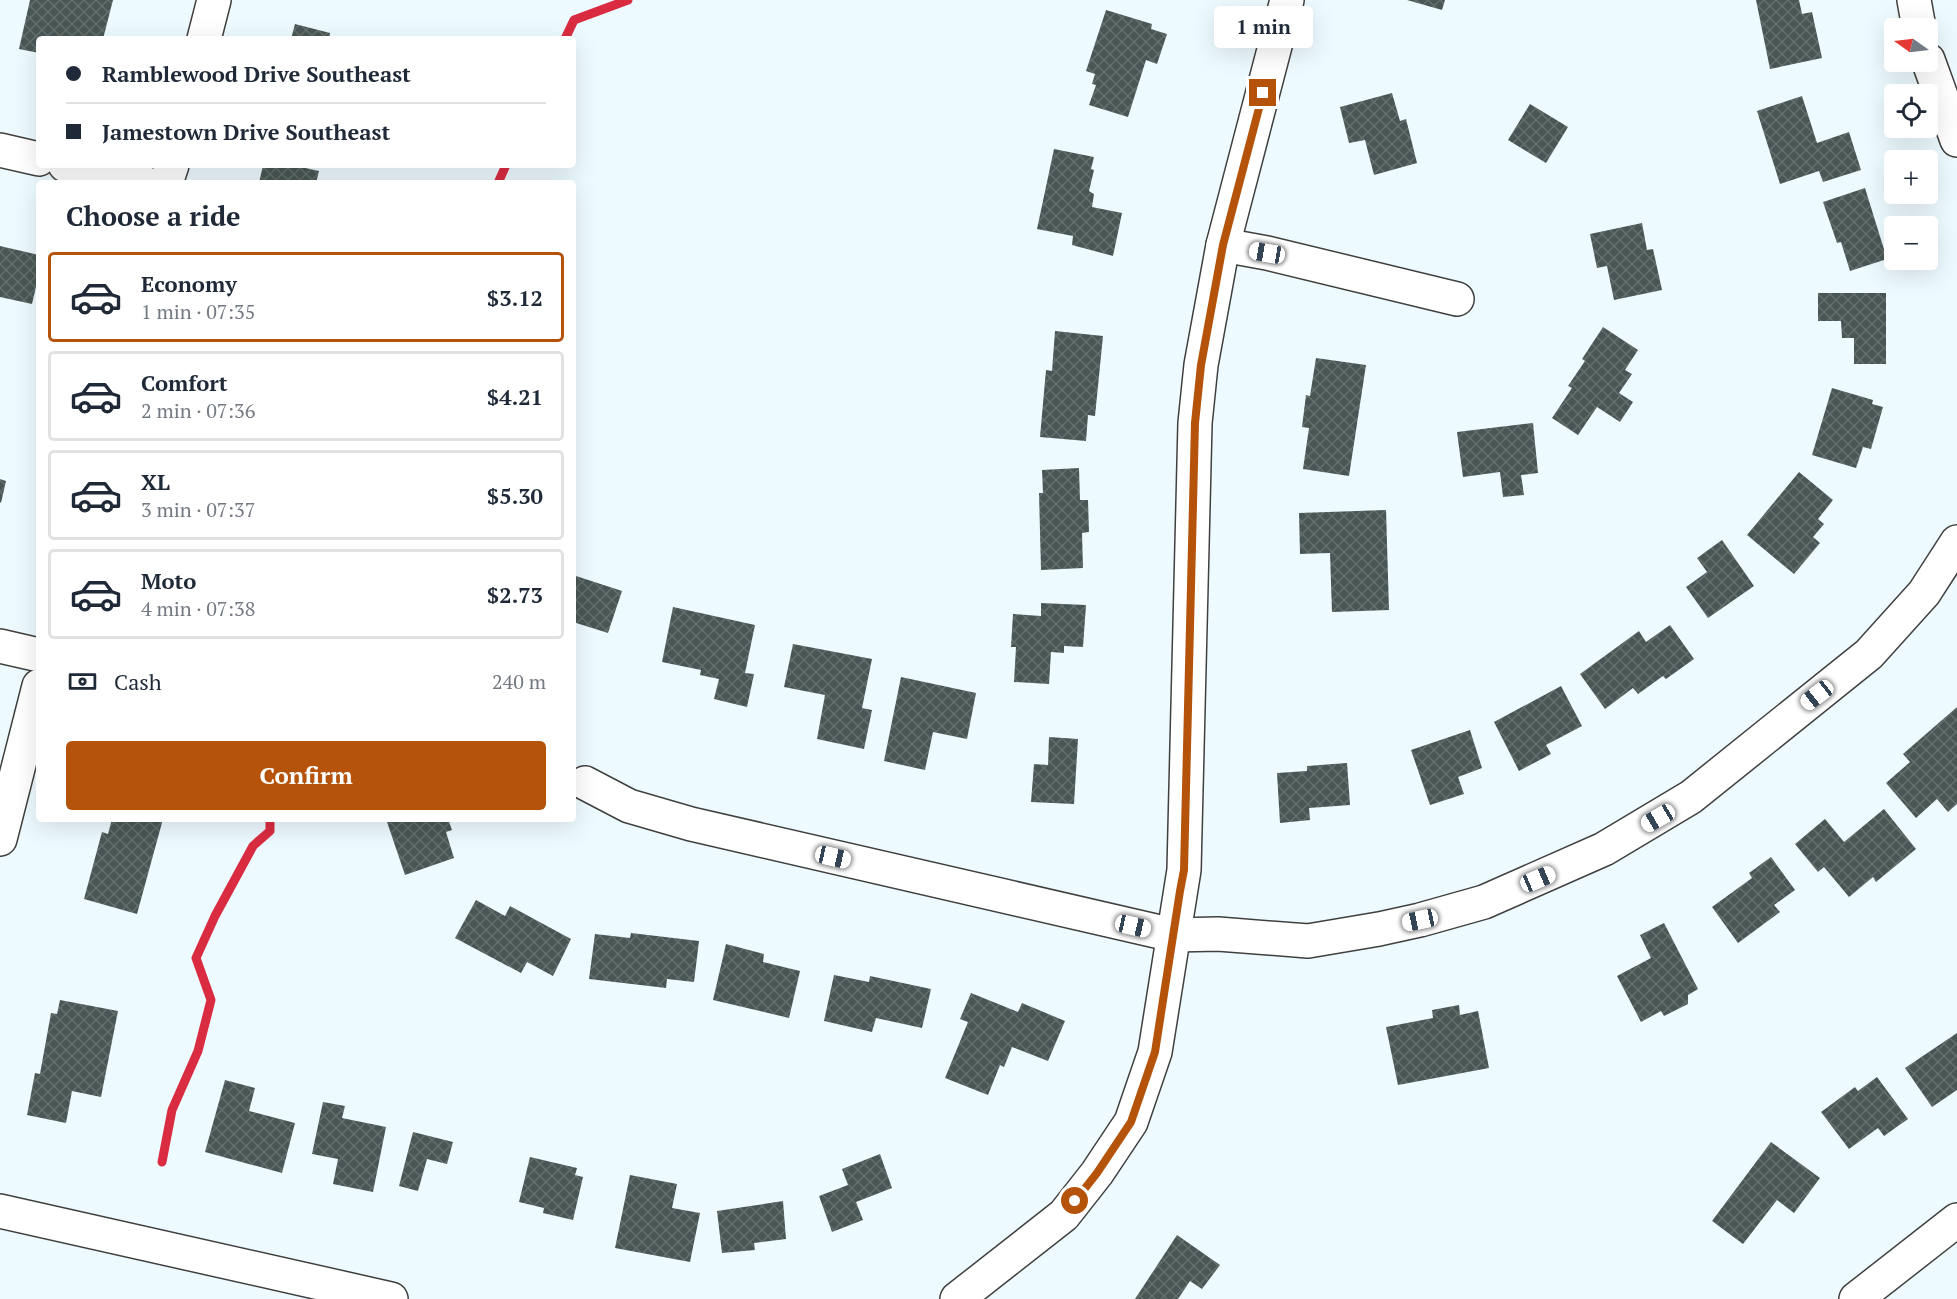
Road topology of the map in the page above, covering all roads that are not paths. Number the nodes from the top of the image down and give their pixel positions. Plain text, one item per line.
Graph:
1 (214, 0) edge
2 (1287, 0) edge
3 (1914, 0) edge
4 (1917, 18) edge
5 (205, 36) edge
6 (1932, 72) edge
7 (1957, 140) edge
8 (0, 150) edge
9 (36, 158) edge
10 (78, 168) edge
11 (132, 180) edge
12 (1223, 245) junction
13 (1457, 299) dead end
14 (1957, 542) edge
15 (0, 646) edge
16 (36, 654) edge
17 (36, 698) edge
18 (585, 783) dead end
19 (0, 839) edge
20 (1173, 935) junction
21 (0, 1210) edge
22 (1957, 1220) edge
23 (391, 1299) edge
24 (957, 1299) edge
25 (1856, 1299) edge

1 - 5 street
2 - 12 street
3 - 4 street
6 - 7 street
8 - 9 street
10 - 11 street
12 - 13 street
12 - 20 street
14 - 20 street
15 - 16 street
17 - 19 street
18 - 20 street
20 - 24 street
21 - 23 street
22 - 25 street

